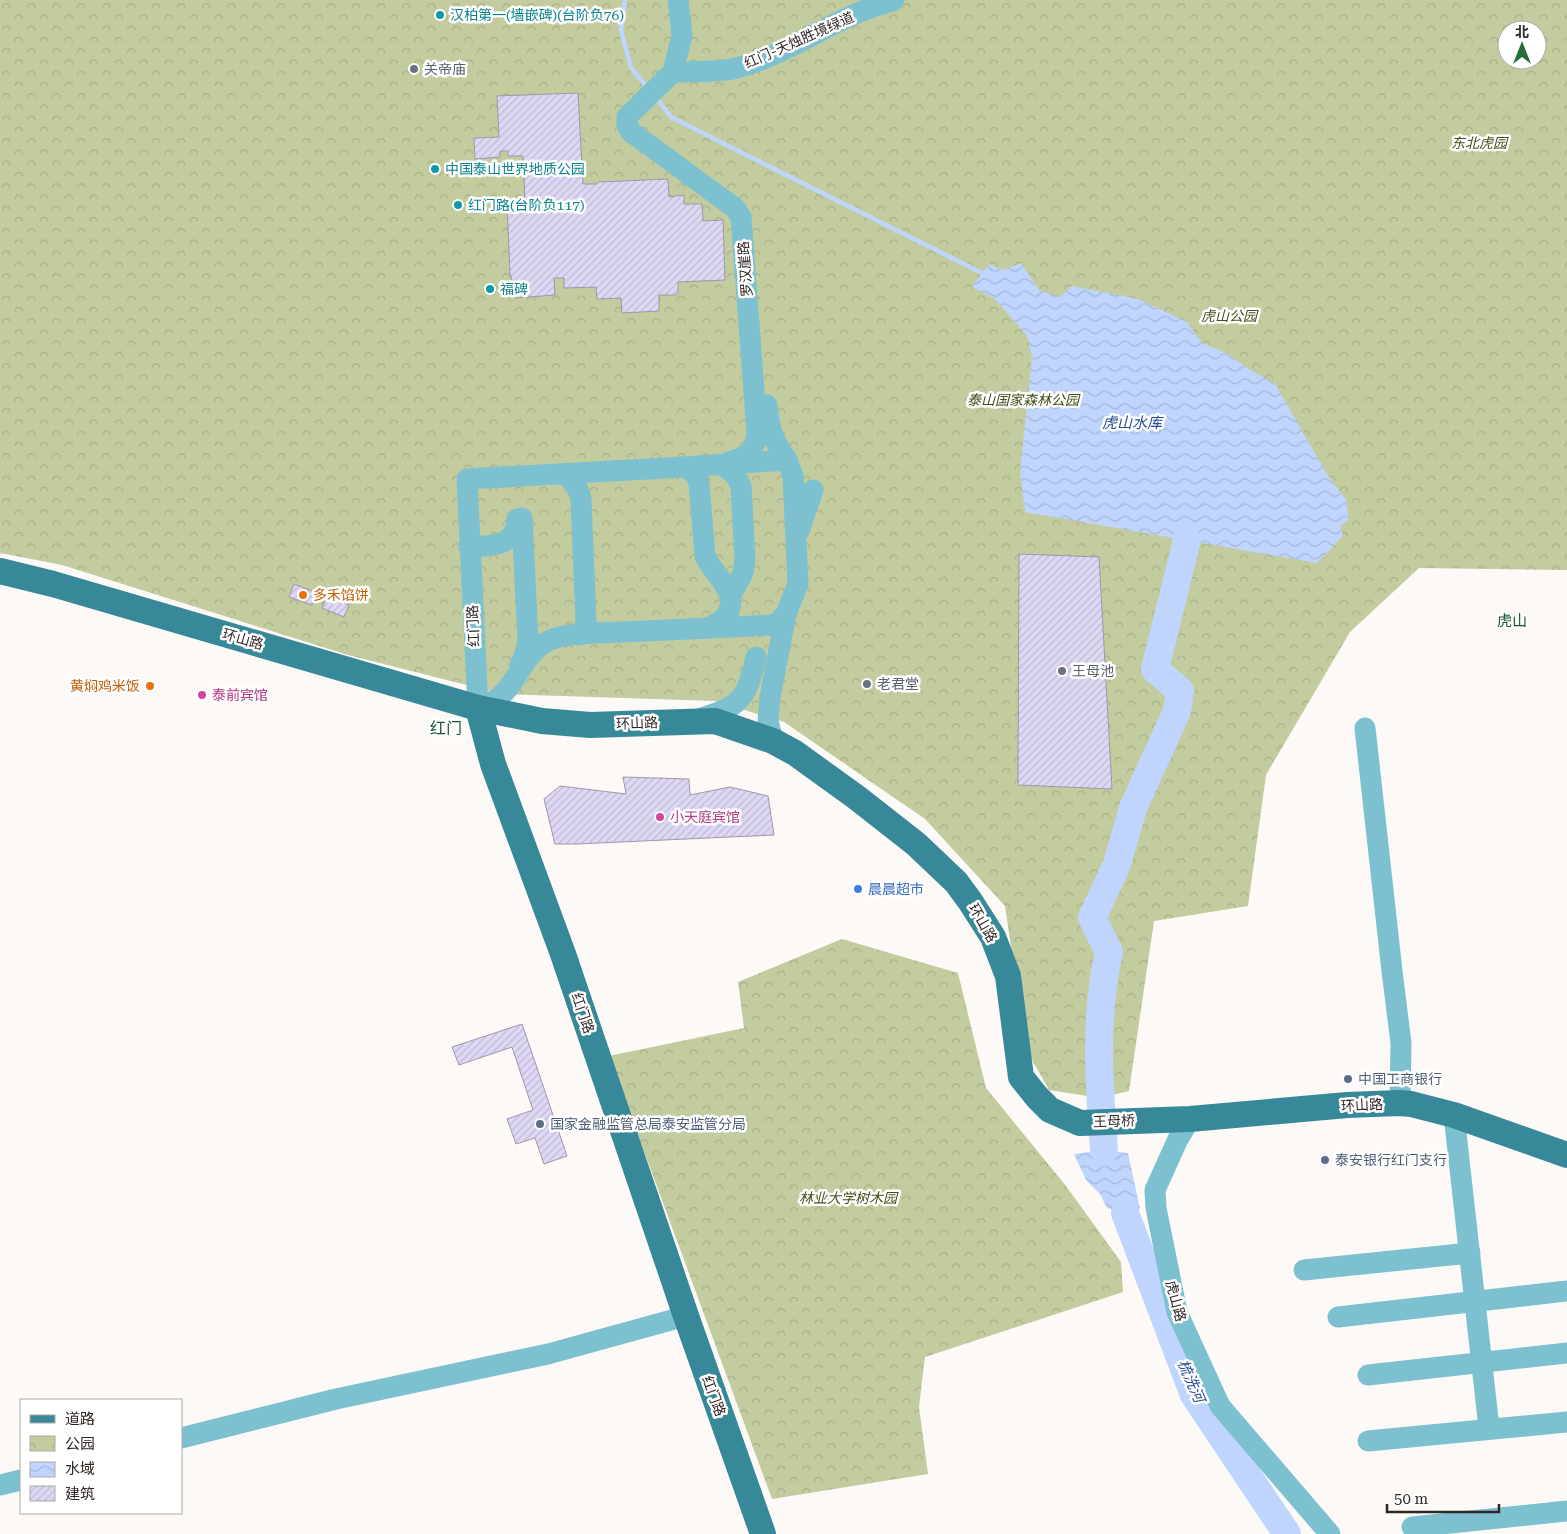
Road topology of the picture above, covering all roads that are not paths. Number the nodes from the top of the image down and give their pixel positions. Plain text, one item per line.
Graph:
1 (678, 0) edge
2 (894, 0) edge
3 (673, 72) junction
4 (633, 110) junction
5 (787, 460) junction
6 (720, 465) junction
7 (684, 468) junction
8 (563, 474) junction
9 (813, 490) dead end
10 (796, 544) junction
11 (470, 547) junction
12 (0, 571) edge
13 (731, 595) junction
14 (786, 614) junction
15 (709, 628) junction
16 (578, 635) junction
17 (756, 657) dead end
18 (517, 672) junction
19 (478, 708) junction
20 (692, 722) junction
21 (1365, 728) dead end
22 (774, 741) junction
23 (1400, 1103) junction
24 (1454, 1115) junction
25 (1190, 1119) junction
26 (1149, 1120) joint
27 (1080, 1123) joint
28 (1567, 1155) edge
29 (1470, 1253) junction
30 (1304, 1270) dead end
31 (1567, 1291) edge
32 (1476, 1301) junction
33 (686, 1316) junction
34 (1338, 1318) dead end
35 (1567, 1353) edge
36 (1482, 1362) junction
37 (1368, 1375) dead end
38 (1567, 1422) edge
39 (1489, 1428) junction
40 (182, 1438) edge
41 (1368, 1441) dead end
42 (20, 1480) edge
43 (0, 1485) edge
44 (1567, 1511) edge
45 (1412, 1527) dead end
46 (763, 1534) edge
47 (1330, 1534) edge

1 - 3 street
2 - 3 street, 红门-天烛胜境绿道
3 - 4 street
4 - 5 street, 罗汉崖路
4 - 6 street, 罗汉崖路
5 - 6 street
5 - 10 street
6 - 7 street
6 - 13 street
7 - 8 street
7 - 13 street
8 - 11 street, 红门路
8 - 16 street
9 - 10 street
10 - 14 street
11 - 18 street
11 - 19 street, 红门路
12 - 19 main road, 环山路
13 - 15 street
14 - 15 street
14 - 22 street
15 - 16 street
16 - 18 street
17 - 20 street
18 - 19 street
19 - 20 main road, 环山路
19 - 33 main road, 红门路
20 - 22 main road, 环山路
21 - 23 street
22 - 27 main road, 环山路
23 - 24 main road, 环山路
23 - 25 main road, 环山路
24 - 28 main road, 环山路
24 - 29 street
25 - 26 main road, 环山路
25 - 47 street, 虎山路
26 - 27 main road, 王母桥
29 - 30 street
29 - 32 street
31 - 32 street
32 - 34 street
32 - 36 street
33 - 40 street
33 - 46 main road, 红门路
35 - 36 street
36 - 37 street
36 - 39 street
38 - 39 street
39 - 41 street
42 - 43 street
44 - 45 street

